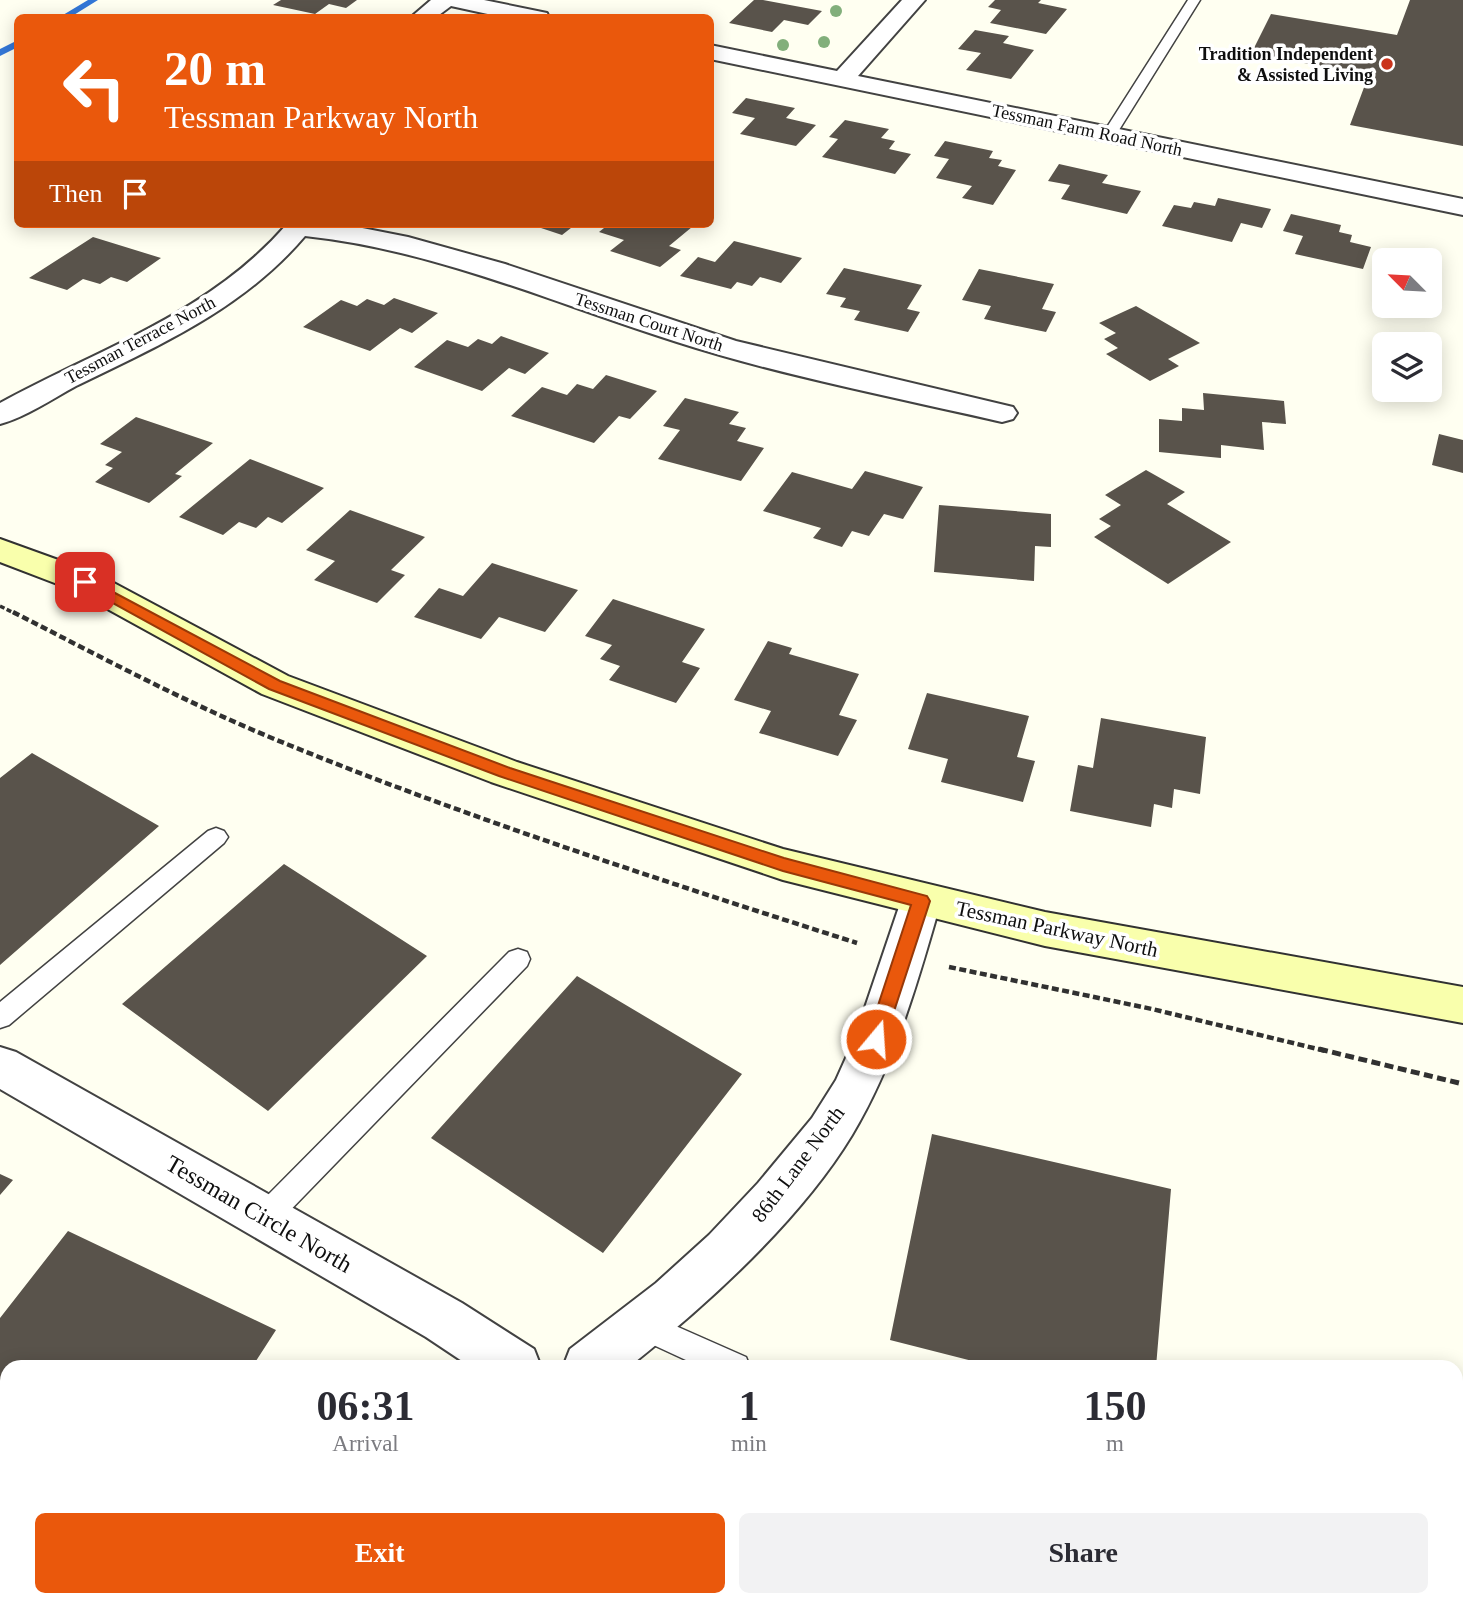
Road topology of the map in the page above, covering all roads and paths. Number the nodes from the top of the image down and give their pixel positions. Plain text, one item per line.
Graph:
1 (445, 0) edge
2 (453, 0) edge
3 (914, 0) edge
4 (1194, 0) edge
5 (426, 14) edge
6 (520, 14) edge
7 (714, 53) edge
8 (843, 79) junction
9 (1110, 135) junction
10 (1463, 207) edge
11 (297, 228) edge
12 (329, 228) edge
13 (1002, 413) dead end
14 (0, 415) edge
15 (0, 550) edge
16 (216, 837) dead end
17 (921, 901) junction
18 (518, 959) dead end
19 (937, 965) dead end
20 (1463, 1005) edge
21 (0, 1017) edge
22 (0, 1066) edge
23 (1463, 1084) edge
24 (265, 1217) junction
25 (644, 1326) junction
26 (505, 1360) edge
27 (598, 1360) edge
28 (719, 1360) edge

1 - 5 street
2 - 6 street
3 - 8 street
4 - 9 lane
7 - 8 street, Tessman Farm Road North
8 - 9 street, Tessman Farm Road North
9 - 10 street, Tessman Farm Road North
11 - 14 street, Tessman Terrace North
12 - 13 street, Tessman Court North
15 - 17 street, Tessman Parkway North
16 - 21 lane
17 - 20 street, Tessman Parkway North
17 - 25 street, 86th Lane North
18 - 24 lane
19 - 23 path
22 - 24 street, Tessman Circle North
24 - 26 street, Tessman Circle North
25 - 27 street, 86th Lane North
25 - 28 lane

